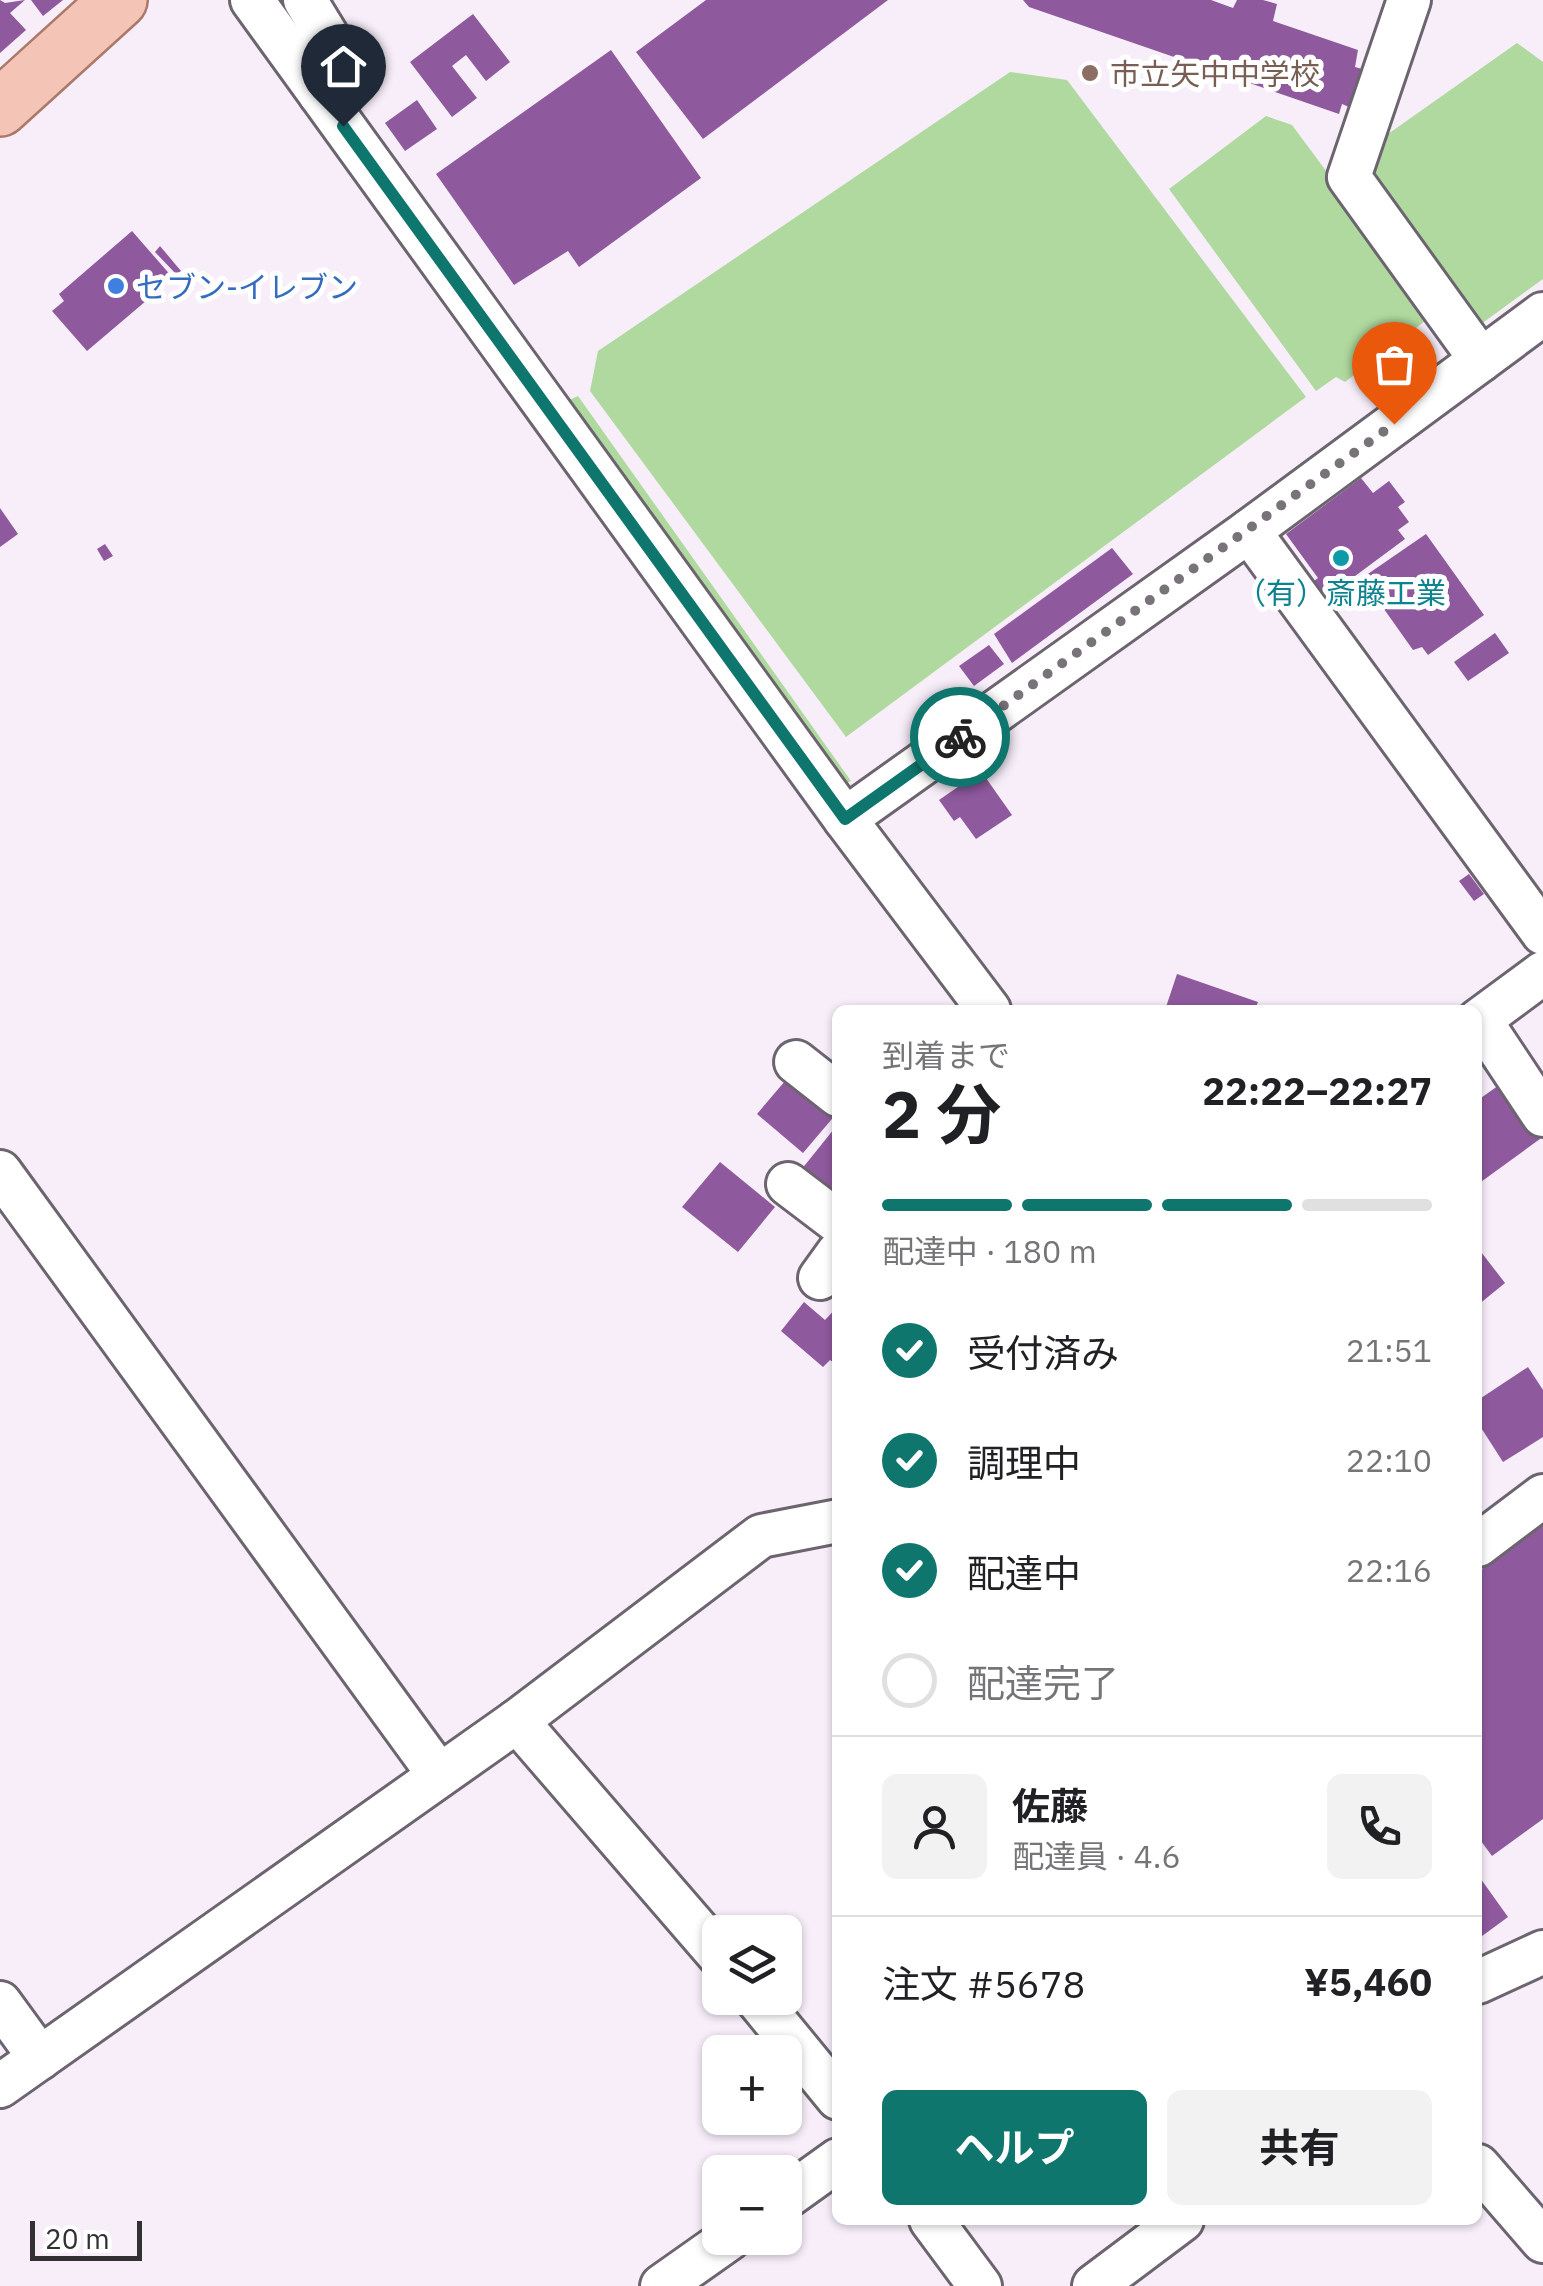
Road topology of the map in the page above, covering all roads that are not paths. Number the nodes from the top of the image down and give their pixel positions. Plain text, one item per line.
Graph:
1 (119, 0) edge
2 (252, 0) edge
3 (305, 0) edge
4 (1409, 0) edge
5 (320, 94) junction
6 (0, 108) edge
7 (1543, 314) edge
8 (1481, 360) junction
9 (1249, 532) junction
10 (845, 819) junction
11 (1543, 934) edge
12 (1543, 973) edge
13 (985, 1005) edge
14 (1482, 1017) edge
15 (1482, 1026) edge
16 (796, 1062) dead end
17 (832, 1090) edge
18 (1543, 1115) edge
19 (0, 1172) edge
20 (788, 1184) dead end
21 (832, 1217) edge
22 (1543, 1496) edge
23 (832, 1522) edge
24 (1482, 1542) edge
25 (517, 1720) junction
26 (438, 1775) junction
27 (702, 1935) edge
28 (1543, 1952) edge
29 (1482, 1980) edge
30 (0, 2003) edge
31 (770, 2015) edge
32 (40, 2058) junction
33 (0, 2086) edge
34 (832, 2091) edge
35 (832, 2164) edge
36 (1482, 2171) edge
37 (802, 2186) edge
38 (934, 2225) edge
39 (1175, 2225) edge
40 (1543, 2241) edge
41 (706, 2255) edge
42 (662, 2286) edge
43 (980, 2286) edge
44 (1094, 2286) edge

1 - 6 main road
2 - 5 street
3 - 5 street
4 - 8 street
5 - 10 street
7 - 8 street
8 - 9 street
9 - 10 street
9 - 11 street
10 - 13 street
12 - 14 street
15 - 18 street
16 - 17 street
19 - 26 street
20 - 21 street
22 - 24 street
23 - 25 street
25 - 26 street
25 - 27 street
26 - 32 street
28 - 29 street
30 - 32 street
31 - 34 street
32 - 33 street
35 - 37 street
36 - 40 street
38 - 43 street
39 - 44 street
41 - 42 street

